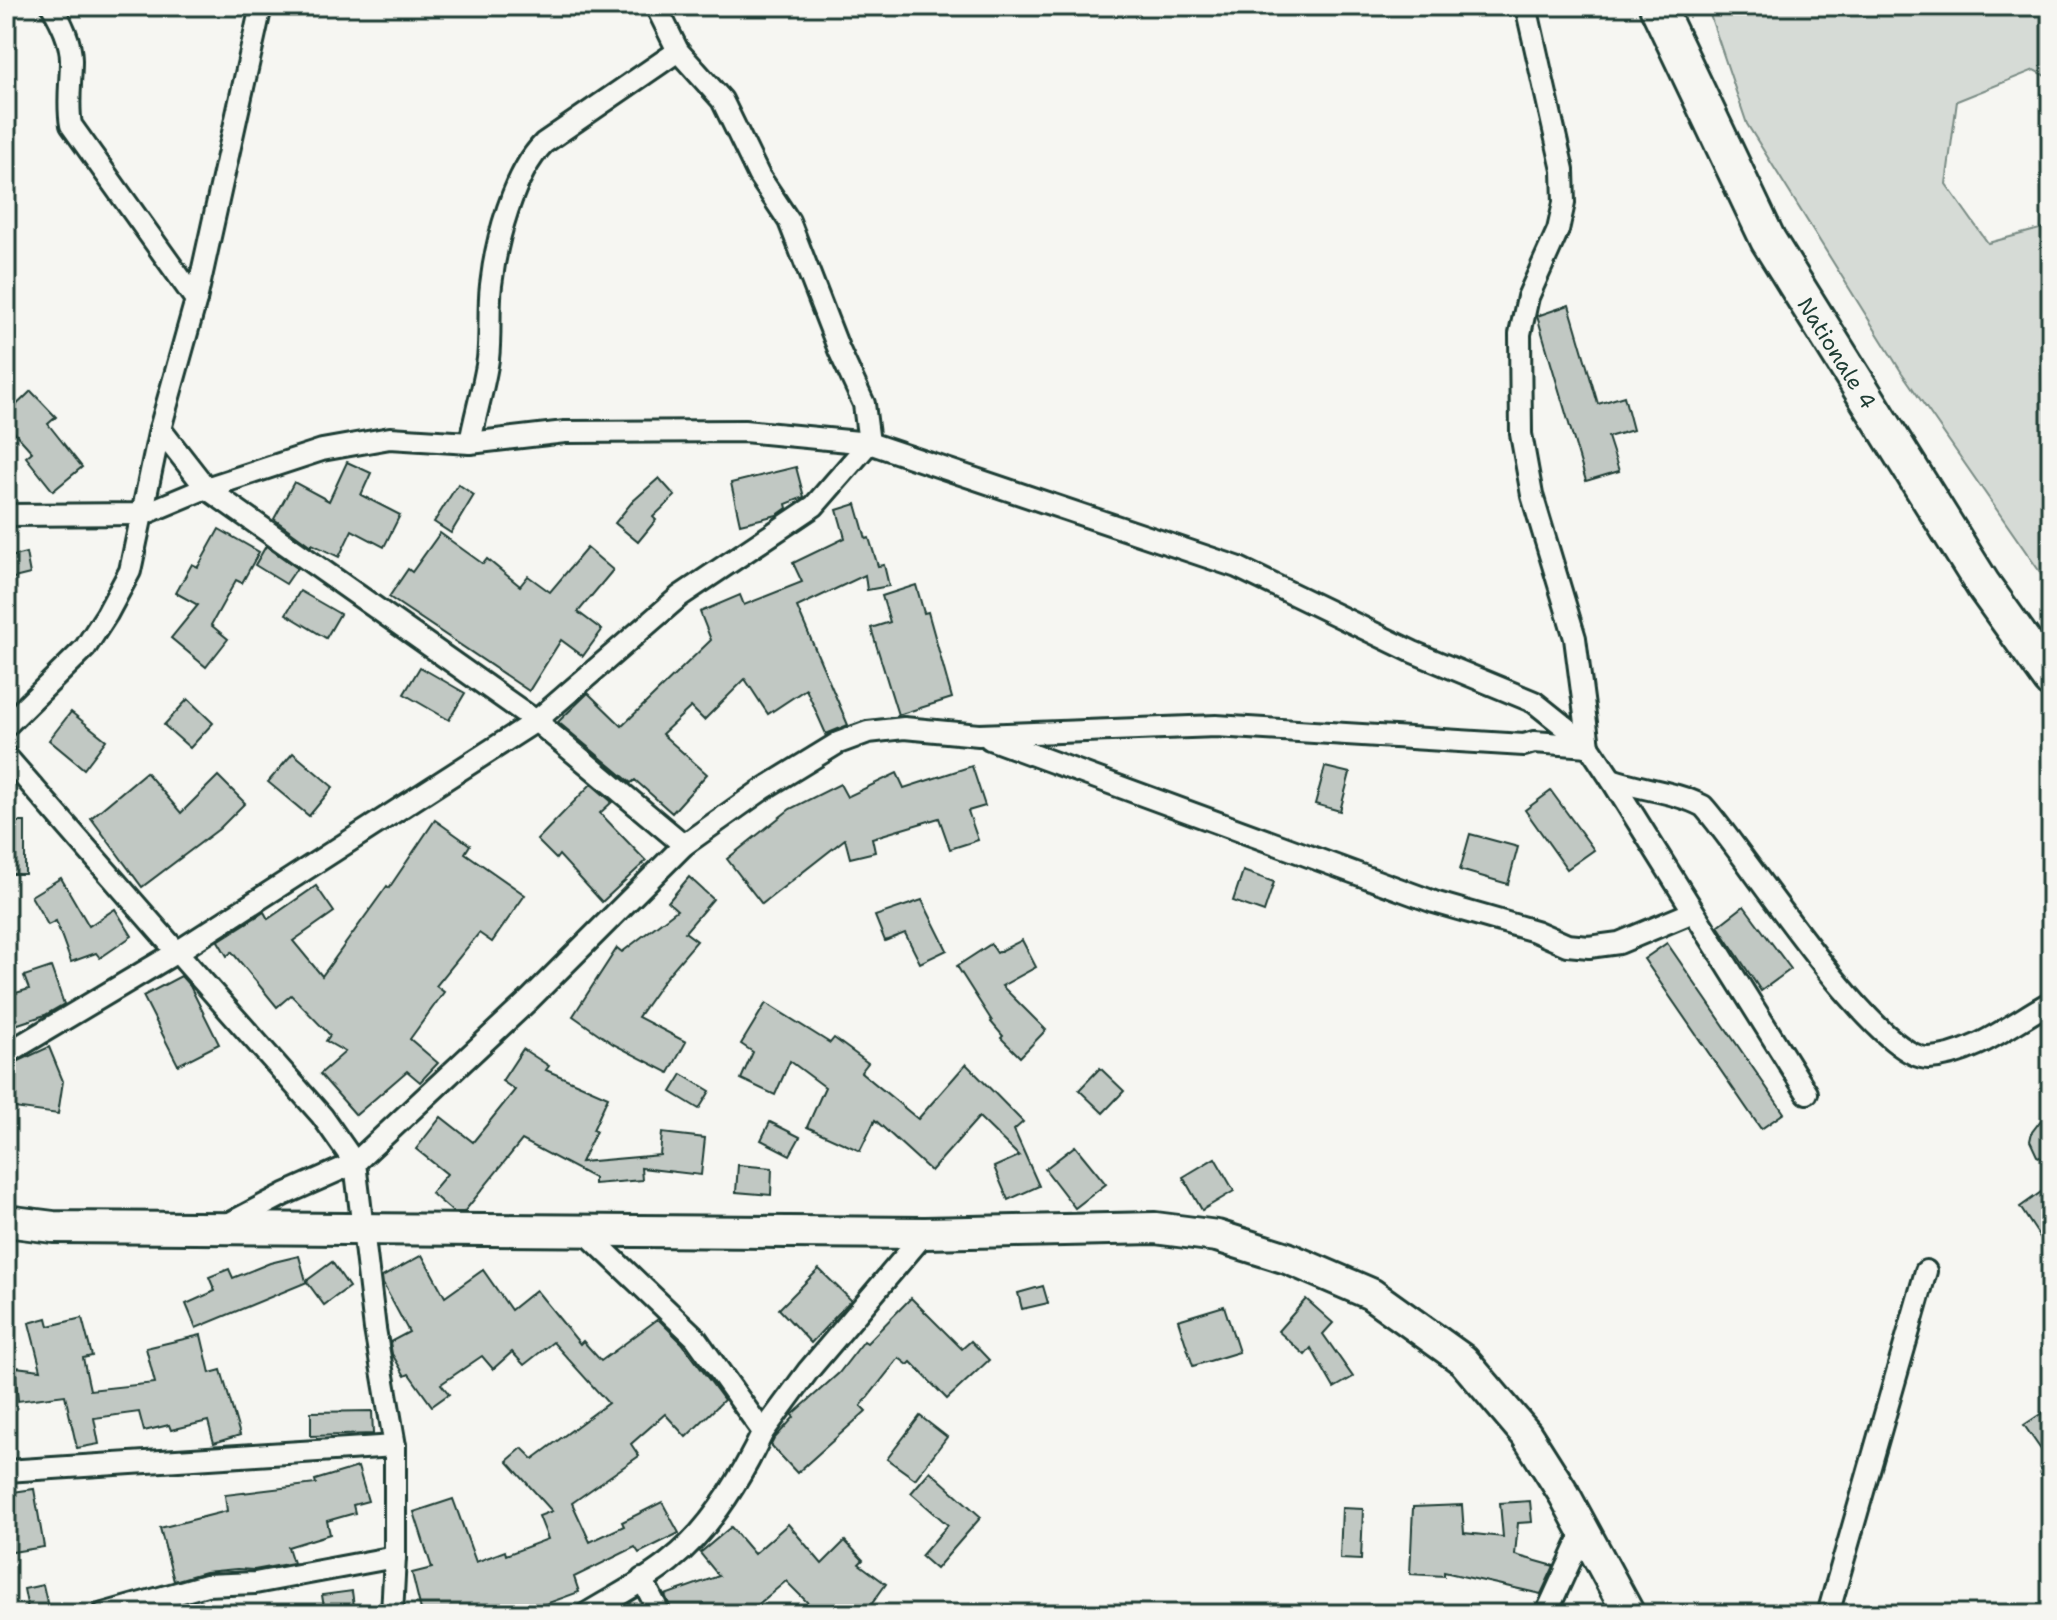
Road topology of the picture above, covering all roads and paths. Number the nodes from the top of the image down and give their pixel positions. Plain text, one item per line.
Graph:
1 (52, 6) edge
2 (261, 6) edge
3 (656, 6) edge
4 (1526, 6) edge
5 (1657, 6) edge
6 (678, 51) junction
7 (196, 300) junction
8 (160, 429) junction
9 (470, 443) junction
10 (869, 443) junction
11 (206, 488) junction
12 (144, 514) junction
13 (6, 515) edge
14 (2051, 680) edge
15 (536, 721) junction
16 (6, 726) edge
17 (979, 735) junction
18 (1589, 746) junction
19 (6, 756) edge
20 (1611, 779) junction
21 (684, 845) junction
22 (1693, 912) junction
23 (177, 952) junction
24 (2051, 1002) edge
25 (6, 1054) edge
26 (1807, 1093) dead end
27 (355, 1163) junction
28 (6, 1221) edge
29 (222, 1228) junction
30 (363, 1230) junction
31 (583, 1230) junction
32 (925, 1233) junction
33 (1926, 1271) dead end
34 (763, 1432) junction
35 (395, 1446) junction
36 (6, 1471) edge
37 (1584, 1531) junction
38 (395, 1557) junction
39 (642, 1579) junction
40 (103, 1614) edge
41 (392, 1614) edge
42 (586, 1614) edge
43 (660, 1614) edge
44 (1546, 1614) edge
45 (1629, 1614) edge
46 (1828, 1614) edge

1 - 7 street
2 - 7 street
3 - 6 street
4 - 18 street
5 - 14 highway, Nationale 4
6 - 9 street
6 - 10 street
7 - 8 street
8 - 11 street
8 - 12 street
9 - 10 street
9 - 11 street
10 - 15 street
10 - 18 street
11 - 12 street
11 - 15 street
12 - 13 street
12 - 16 street
15 - 21 street
15 - 23 street
17 - 18 street
17 - 21 street
17 - 22 street
18 - 20 street
19 - 23 street
20 - 22 street
20 - 24 street
21 - 27 street
22 - 26 street
23 - 25 street
23 - 27 street
27 - 29 street
27 - 30 street
28 - 29 main road
29 - 30 main road
30 - 31 main road
30 - 35 street
31 - 32 main road
31 - 34 street
32 - 34 street
32 - 37 main road
33 - 46 street
34 - 39 street
35 - 36 street
35 - 38 street
37 - 44 street
37 - 45 main road
38 - 40 street
38 - 41 street
39 - 42 street
39 - 43 street

